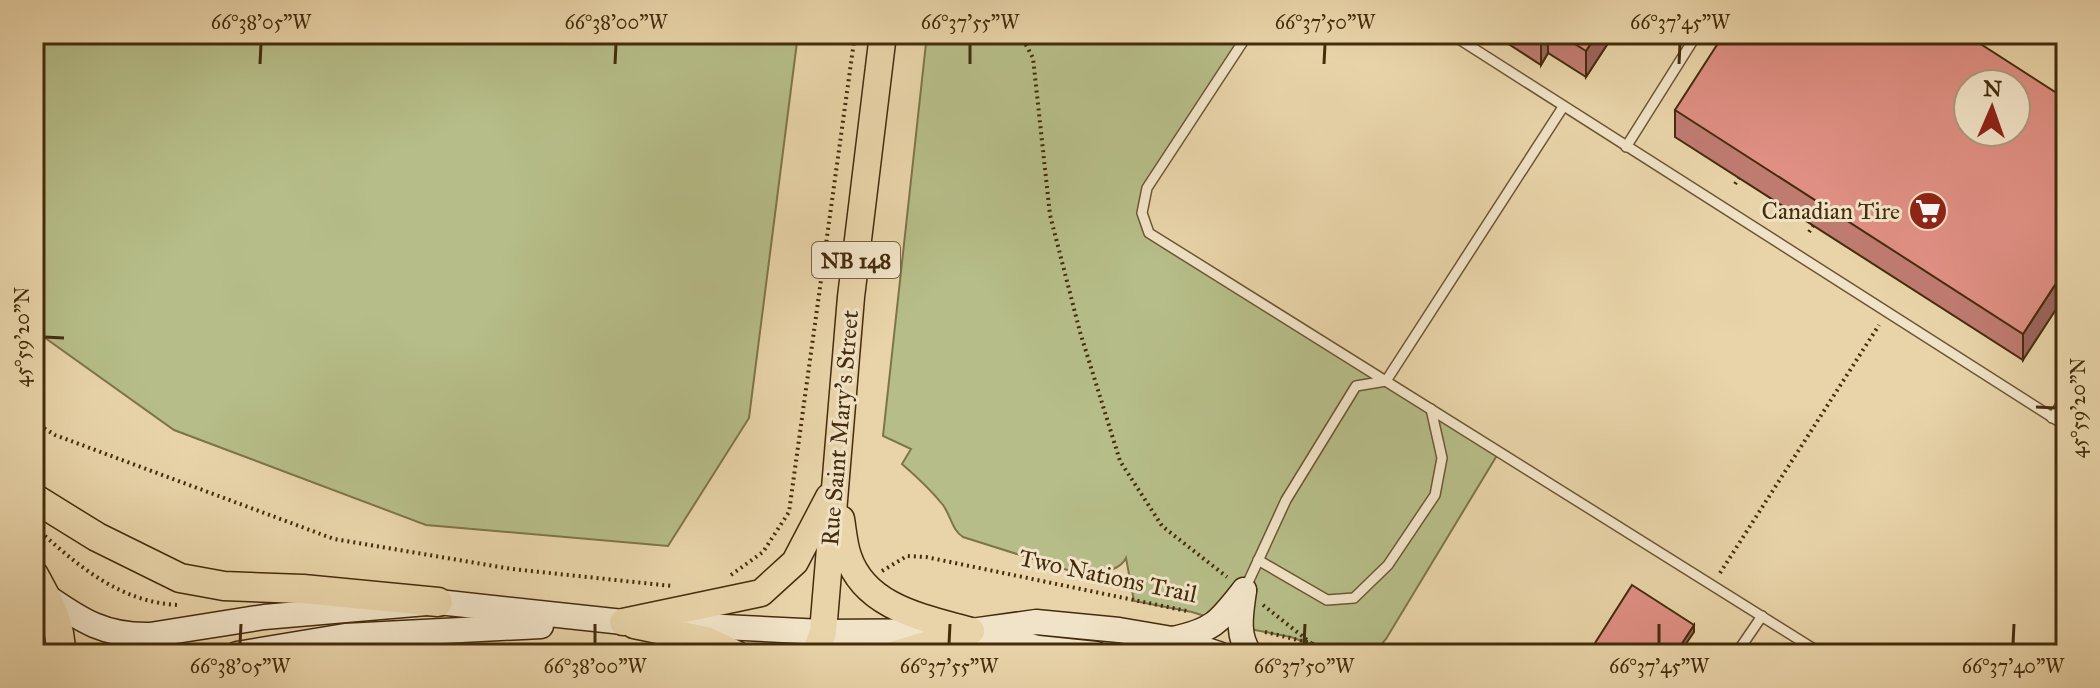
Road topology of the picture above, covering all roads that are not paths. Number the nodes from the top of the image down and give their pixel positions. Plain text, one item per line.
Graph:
1 (883, 34) edge
2 (1248, 34) edge
3 (1451, 34) edge
4 (1697, 34) edge
5 (1563, 107) junction
6 (1626, 147) junction
7 (1386, 381) junction
8 (2066, 397) edge
9 (1431, 409) junction
10 (2052, 418) junction
11 (2066, 426) edge
12 (834, 487) junction
13 (34, 498) edge
14 (1258, 560) junction
15 (38, 587) edge
16 (1244, 590) joint
17 (438, 602) junction
18 (1762, 616) junction
19 (623, 622) junction
20 (1230, 623) junction
21 (971, 631) junction
22 (1172, 639) junction
23 (822, 647) edge
24 (61, 654) edge
25 (237, 654) edge
26 (736, 654) edge
27 (896, 654) edge
28 (1096, 654) edge
29 (1219, 654) edge
30 (1250, 654) edge
31 (1736, 654) edge
32 (1822, 654) edge

1 - 12 main road, Rue Saint Mary's Street / NB 148
2 - 7 lane
3 - 5 lane
4 - 6 lane
5 - 6 lane
5 - 7 lane
6 - 10 lane
7 - 9 lane
7 - 14 lane
8 - 10 lane
9 - 14 lane
9 - 18 lane
10 - 11 lane
12 - 19 main road
12 - 21 main road
12 - 23 main road, Rue Saint Mary's Street / NB 148
13 - 17 highway
14 - 16 lane
15 - 17 main road
15 - 24 highway
16 - 20 main road
17 - 19 main road
18 - 31 lane
18 - 32 lane
19 - 23 main road
19 - 25 main road
19 - 26 main road
20 - 22 main road
20 - 30 main road
21 - 22 main road
21 - 23 main road
21 - 27 main road
21 - 28 main road
22 - 29 main road

